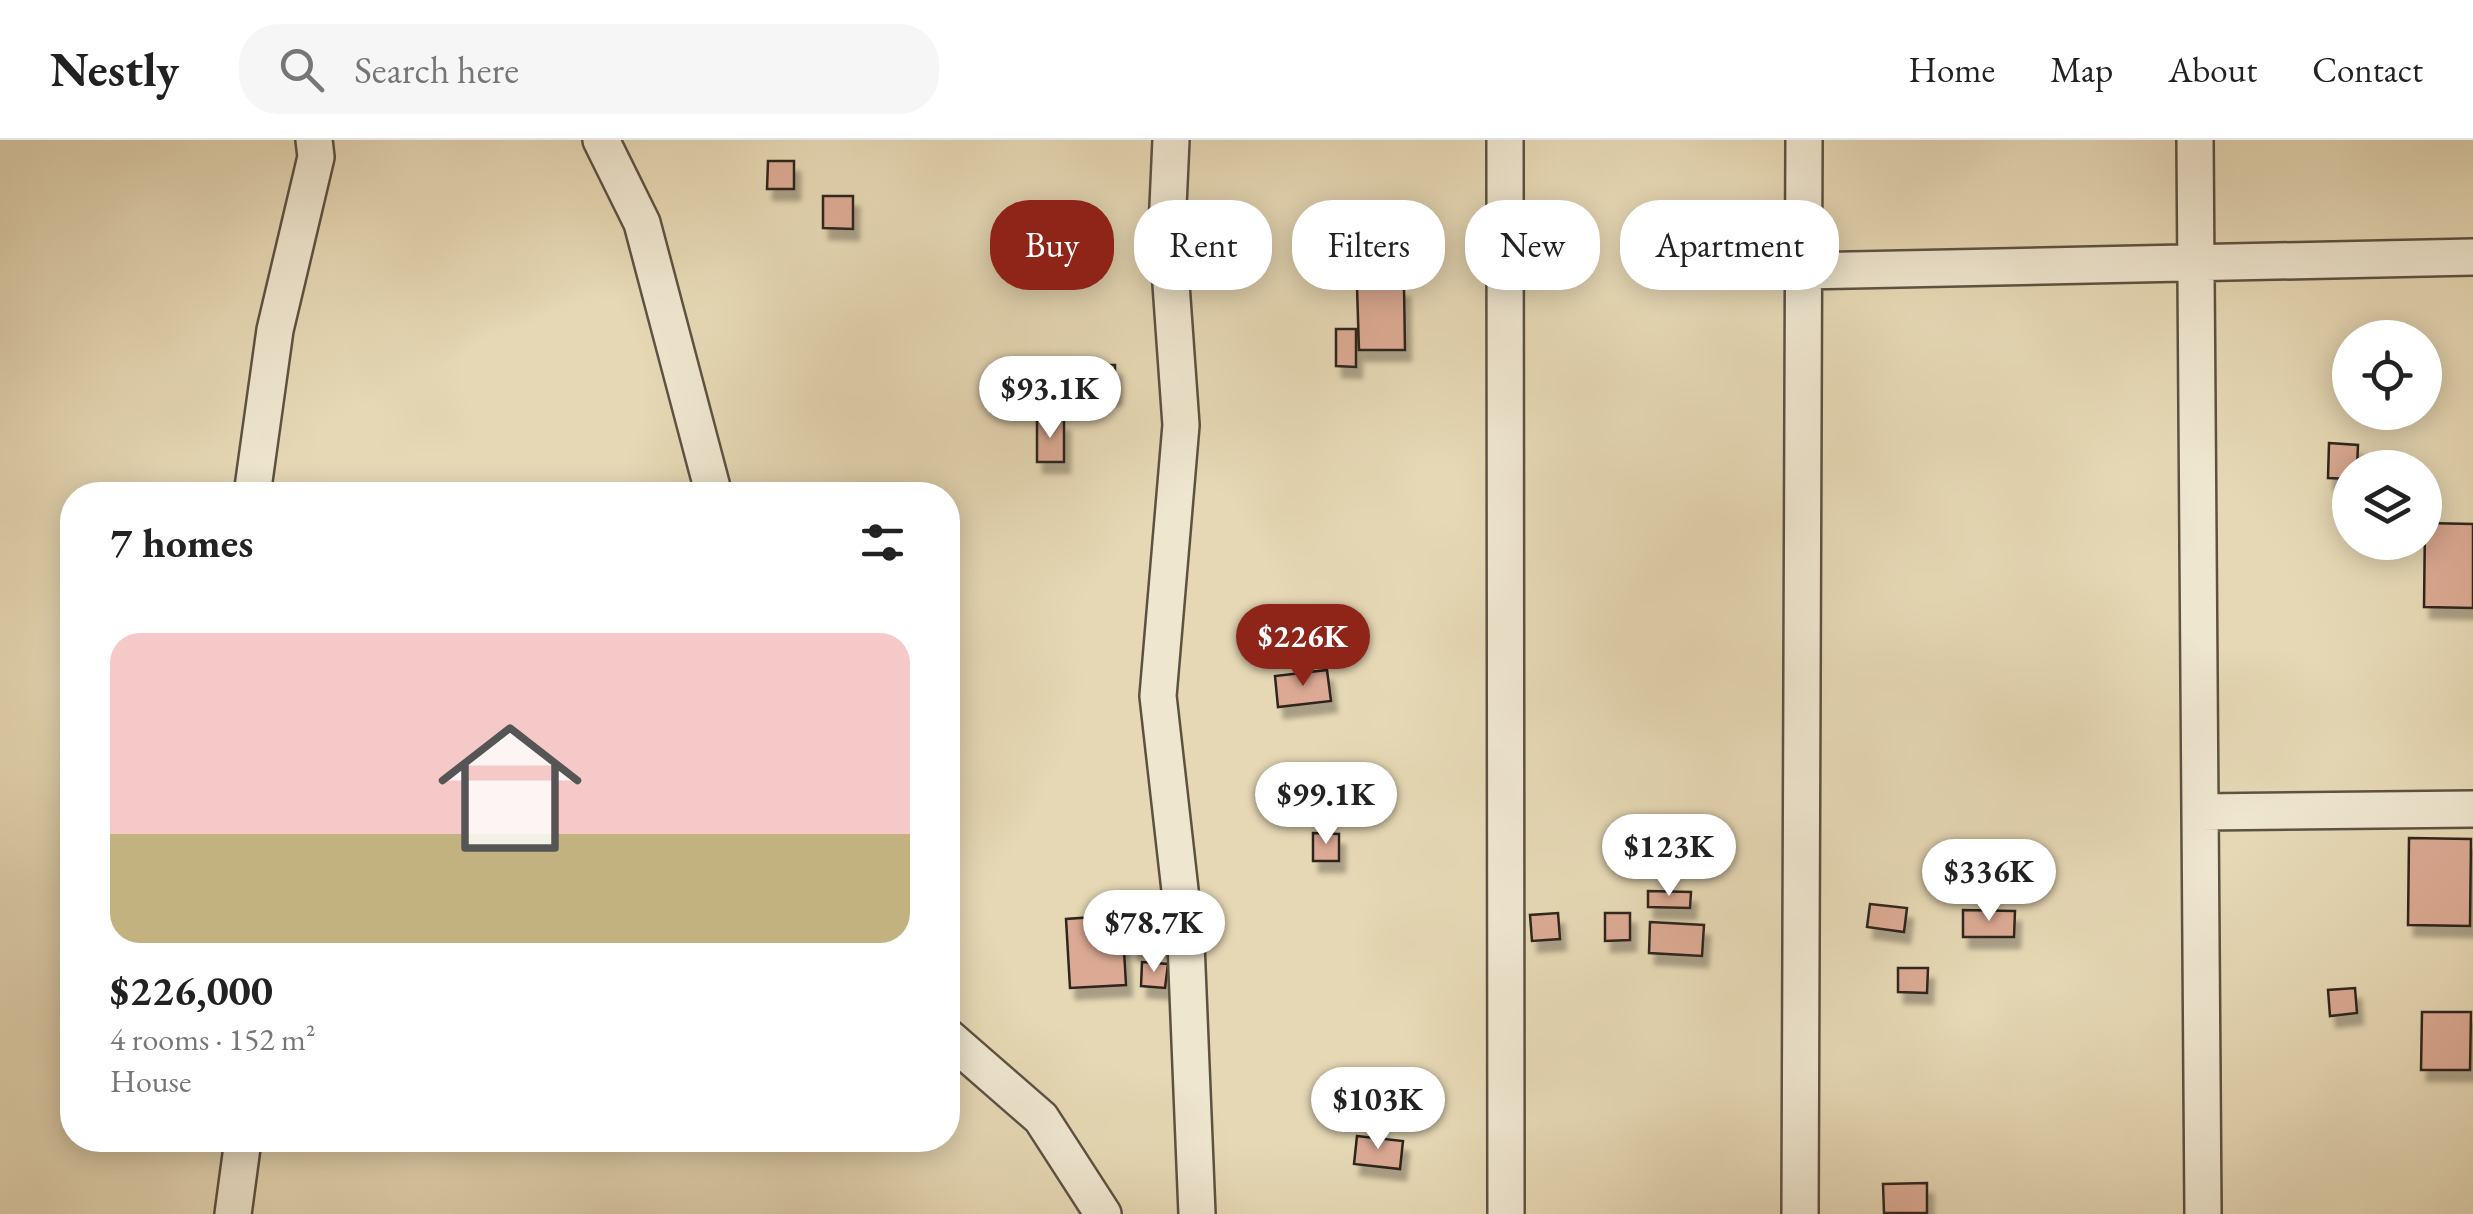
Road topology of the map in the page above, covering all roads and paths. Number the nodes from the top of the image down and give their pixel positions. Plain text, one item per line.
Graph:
1 (314, 140) edge
2 (601, 140) edge
3 (1171, 140) edge
4 (1505, 140) edge
5 (1804, 140) edge
6 (2195, 140) edge
7 (1804, 200) edge
8 (2473, 257) edge
9 (2196, 261) junction
10 (1839, 270) edge
11 (1803, 290) edge
12 (254, 482) edge
13 (711, 482) edge
14 (2473, 809) edge
15 (2200, 812) junction
16 (960, 1047) edge
17 (241, 1152) edge
18 (233, 1214) edge
19 (1103, 1214) edge
20 (1197, 1214) edge
21 (1506, 1214) edge
22 (1800, 1214) edge
23 (2203, 1214) edge

1 - 12 street
2 - 13 street
3 - 20 street
4 - 21 street
5 - 7 street
6 - 9 street
8 - 9 street
9 - 10 street
9 - 15 street
11 - 22 street
14 - 15 street
15 - 23 street
16 - 19 street
17 - 18 street

